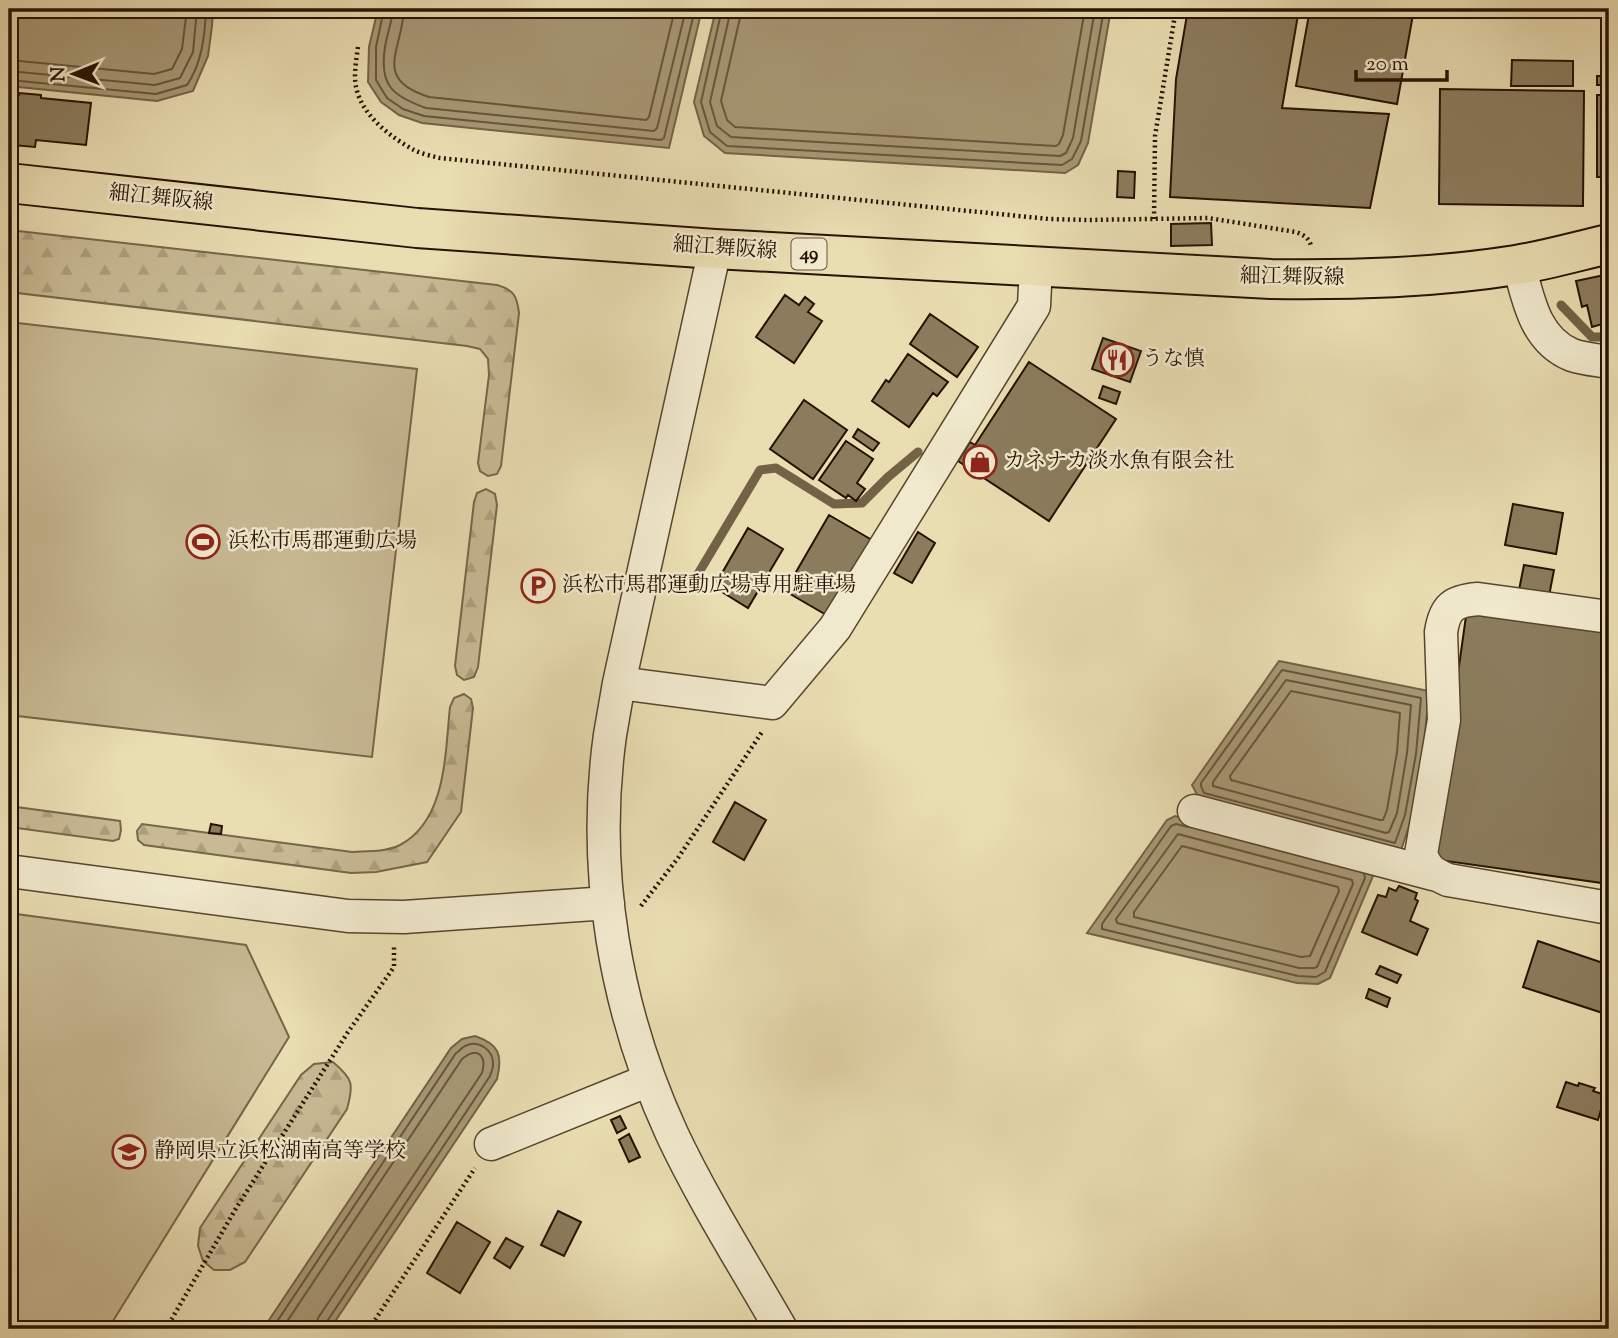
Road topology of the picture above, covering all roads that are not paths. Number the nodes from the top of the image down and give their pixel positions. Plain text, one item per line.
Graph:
1 (9, 183) edge
2 (1609, 244) edge
3 (715, 249) junction
4 (1519, 265) junction
5 (1036, 266) junction
6 (1609, 362) edge
7 (1609, 617) edge
8 (619, 683) junction
9 (1194, 811) dead end
10 (9, 871) edge
11 (1433, 874) junction
12 (608, 902) junction
13 (1609, 908) edge
14 (649, 1080) junction
15 (491, 1144) road end
16 (781, 1329) edge

1 - 3 main road, 細江舞阪線 / 49
2 - 4 main road, 細江舞阪線 / 49
3 - 5 main road, 細江舞阪線 / 49
3 - 8 street
4 - 5 main road, 細江舞阪線 / 49
4 - 6 street
5 - 8 street
7 - 11 street
8 - 12 street
9 - 11 street
10 - 12 street
11 - 13 street
12 - 14 street
14 - 15 street
14 - 16 street

